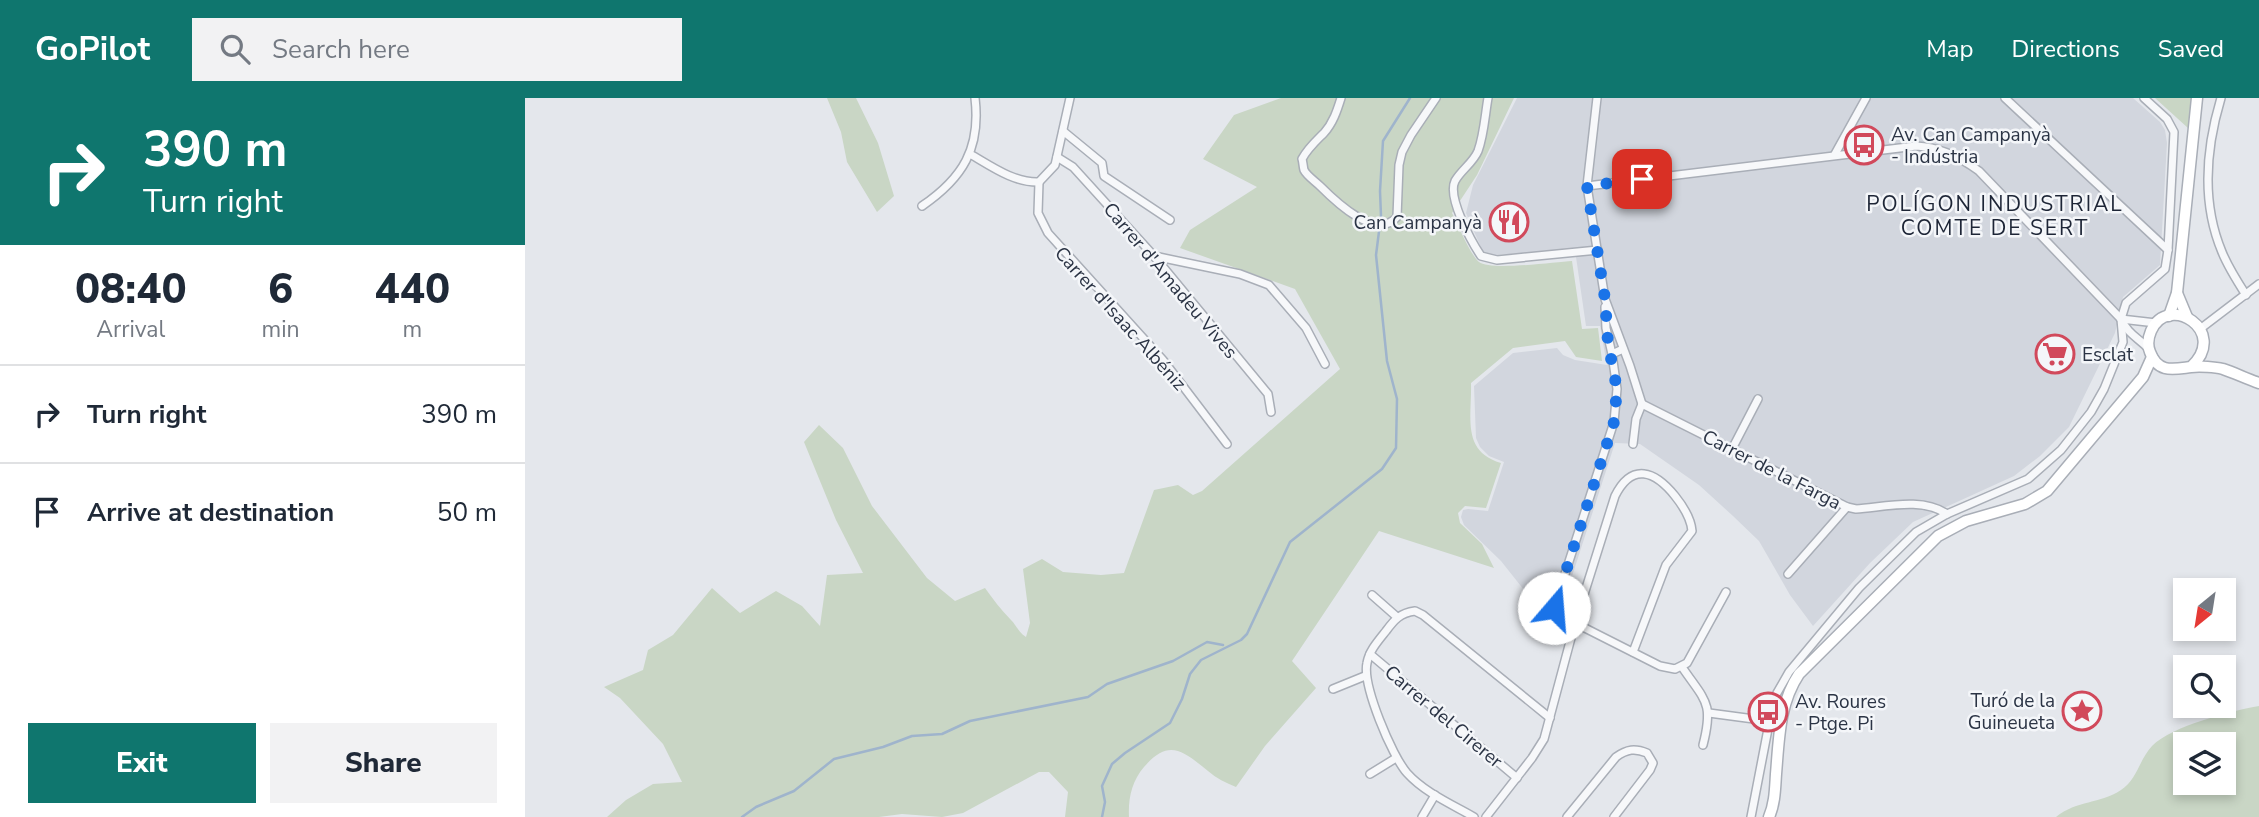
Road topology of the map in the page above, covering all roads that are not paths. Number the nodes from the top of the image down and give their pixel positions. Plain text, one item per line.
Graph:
1 (975, 98) edge
2 (1070, 98) edge
3 (1341, 98) edge
4 (1436, 98) edge
5 (1489, 98) edge
6 (1597, 98) edge
7 (1865, 98) edge
8 (2005, 98) edge
9 (2144, 98) edge
10 (2197, 98) edge
11 (2221, 98) edge
12 (1063, 131) junction
13 (970, 154) junction
14 (1835, 154) junction
15 (1057, 157) junction
16 (1039, 182) junction
17 (1587, 186) junction
18 (922, 205) dead end
19 (1170, 220) dead end
20 (1598, 250) junction
21 (2168, 250) junction
22 (1154, 256) junction
23 (2259, 284) edge
24 (2177, 293) junction
25 (2245, 295) junction
26 (1605, 299) junction
27 (2168, 316) junction
28 (2187, 317) junction
29 (2121, 319) junction
30 (2156, 323) junction
31 (2200, 329) junction
32 (2203, 347) junction
33 (1623, 349) junction
34 (2150, 353) junction
35 (1612, 354) junction
36 (1325, 364) dead end
37 (2190, 367) junction
38 (2166, 369) junction
39 (2222, 369) junction
40 (2143, 377) junction
41 (2259, 383) edge
42 (1758, 399) dead end
43 (1642, 404) junction
44 (1271, 412) dead end
45 (1227, 444) dead end
46 (1633, 444) dead end
47 (1731, 449) junction
48 (1847, 507) junction
49 (1947, 514) junction
50 (1788, 574) dead end
51 (1726, 592) dead end
52 (1372, 595) dead end
53 (1554, 608) dead end
54 (1397, 617) junction
55 (1575, 623) junction
56 (1633, 652) junction
57 (1370, 654) junction
58 (1682, 667) junction
59 (1365, 676) junction
60 (1333, 689) dead end
61 (1709, 713) junction
62 (1550, 718) junction
63 (1769, 721) junction
64 (1703, 745) dead end
65 (1397, 758) junction
66 (1370, 774) dead end
67 (1517, 778) junction
68 (1435, 795) junction
69 (1422, 817) edge
70 (1474, 817) edge
71 (1486, 817) edge
72 (1567, 817) edge
73 (1614, 817) edge
74 (1751, 817) edge
75 (1769, 817) edge

1 - 13 street
2 - 12 street
3 - 4 street
5 - 20 street
6 - 17 street
7 - 14 street
8 - 21 street
9 - 21 street
10 - 24 street
11 - 25 street
12 - 15 street
12 - 19 street
13 - 16 street
13 - 18 street
14 - 17 street
14 - 29 street
15 - 16 street
15 - 22 street, Carrer d'Amadeu Vives
16 - 45 street, Carrer d'Isaac Albéniz
17 - 20 street
20 - 26 street
21 - 29 street
22 - 36 street
22 - 44 street, Carrer d'Amadeu Vives
23 - 25 street
24 - 27 street
24 - 28 street
25 - 31 street
26 - 33 street
26 - 35 street
27 - 28 street
27 - 30 street
28 - 31 street
29 - 30 street
29 - 34 street
29 - 49 street
30 - 34 street
31 - 32 street
32 - 37 street
32 - 39 street
33 - 35 street
33 - 43 street
34 - 38 street
34 - 40 street
35 - 53 street
37 - 38 street
37 - 39 street
38 - 40 street
39 - 41 street
40 - 75 street
42 - 47 street
43 - 46 street
43 - 47 street, Carrer de la Farga
47 - 48 street, Carrer de la Farga
48 - 49 street, Carrer de la Farga
48 - 50 street
49 - 63 street
51 - 58 street
52 - 54 street
54 - 57 street
54 - 62 street
55 - 56 street
55 - 56 street
55 - 62 street
56 - 58 street
57 - 59 street
57 - 67 street, Carrer del Cirerer
58 - 61 street
59 - 60 street
59 - 65 street
61 - 63 street
61 - 64 street
62 - 67 street
63 - 74 street
65 - 66 street
65 - 68 street
67 - 71 street
68 - 69 street
68 - 70 street
72 - 73 street

